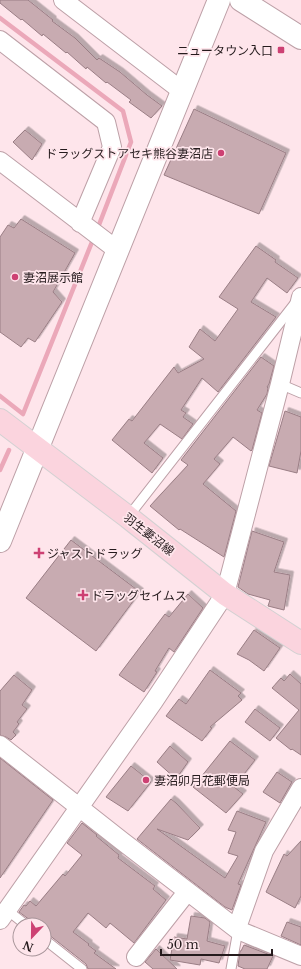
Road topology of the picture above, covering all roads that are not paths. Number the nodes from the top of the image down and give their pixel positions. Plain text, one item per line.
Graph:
1 (63, 0) edge
2 (219, 0) edge
3 (241, 0) edge
4 (301, 38) edge
5 (0, 40) edge
6 (182, 91) junction
7 (0, 161) edge
8 (80, 223) junction
9 (117, 250) junction
10 (301, 296) edge
11 (280, 384) junction
12 (301, 393) edge
13 (0, 420) edge
14 (37, 448) junction
15 (128, 517) junction
16 (0, 541) edge
17 (225, 594) junction
18 (301, 643) edge
19 (0, 745) edge
20 (301, 788) edge
21 (79, 807) junction
22 (187, 892) junction
23 (4, 915) edge
24 (238, 930) junction
25 (52, 945) edge
26 (301, 956) edge
27 (136, 957) dead end
28 (82, 969) edge
29 (231, 969) edge

1 - 6 street
2 - 6 street
3 - 4 street
5 - 8 street
6 - 9 street
7 - 8 street
8 - 9 street
9 - 14 street
10 - 11 street
10 - 15 lane
11 - 12 lane
11 - 17 street
13 - 14 main road, 羽生妻沼線
14 - 15 main road, 羽生妻沼線
14 - 16 street
15 - 17 main road, 羽生妻沼線
17 - 18 main road, 羽生妻沼線
17 - 21 street
19 - 21 street
20 - 24 street
21 - 22 street
21 - 23 street
22 - 24 street
22 - 27 street
24 - 26 street
24 - 29 lane
25 - 28 lane

